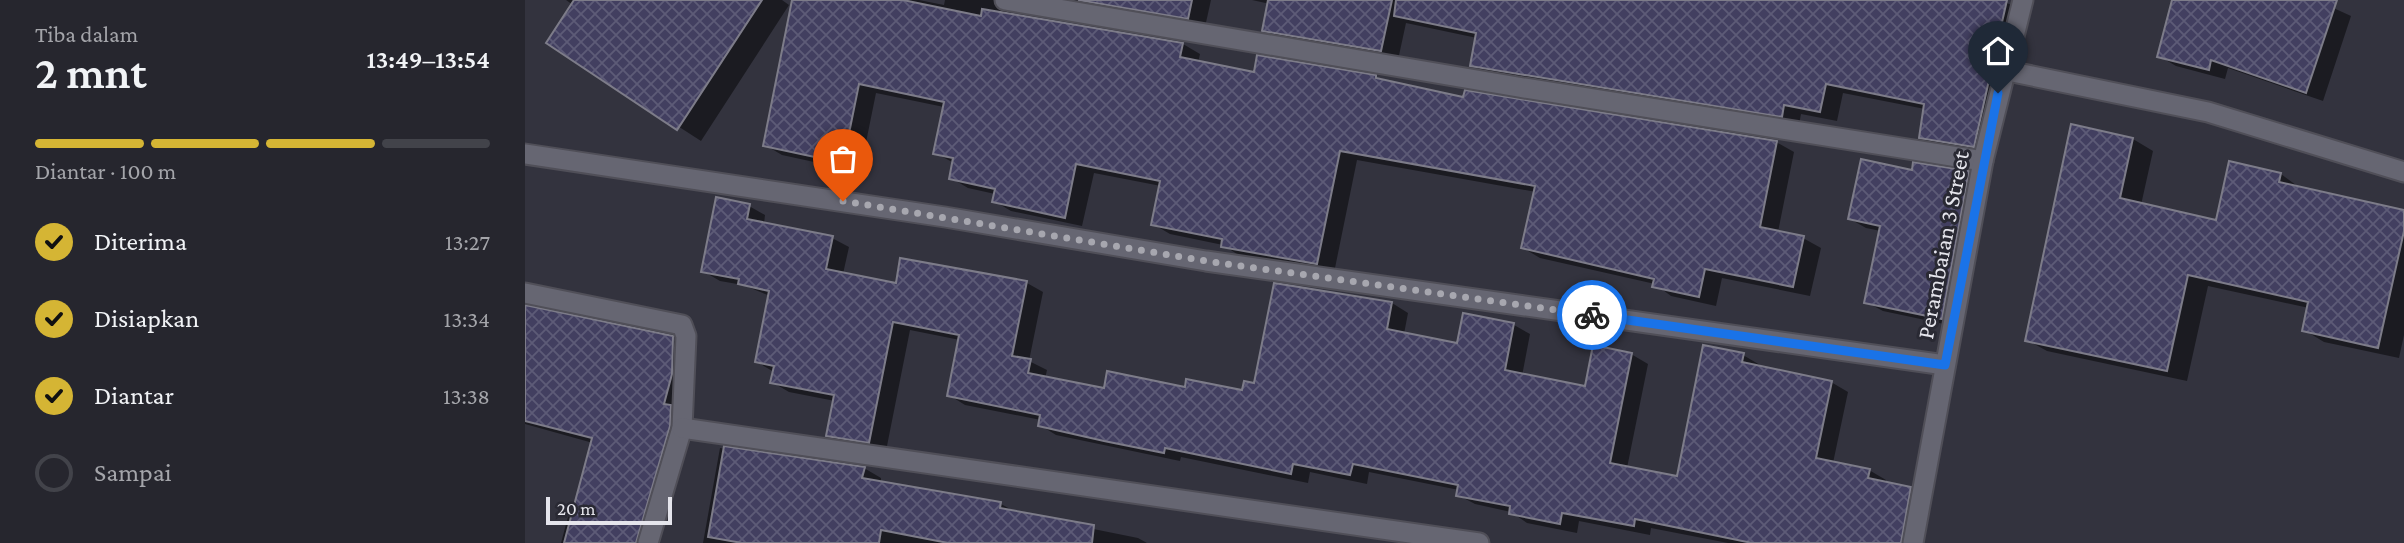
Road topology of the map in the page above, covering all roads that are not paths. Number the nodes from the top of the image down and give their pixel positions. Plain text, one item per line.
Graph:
1 (1005, 0) edge
2 (2023, 0) edge
3 (2003, 70) junction
4 (525, 154) edge
5 (1983, 161) junction
6 (2404, 172) edge
7 (525, 293) edge
8 (1945, 365) junction
9 (682, 428) junction
10 (648, 543) edge
11 (1479, 543) edge
12 (1913, 543) edge

1 - 5 street
2 - 3 street, Perambaian 3 Street
3 - 5 street, Perambaian 3 Street
3 - 6 street
4 - 8 street
5 - 8 street, Perambaian 3 Street
7 - 9 street
8 - 12 street, Perambaian 3 Street
9 - 10 street
9 - 11 street

